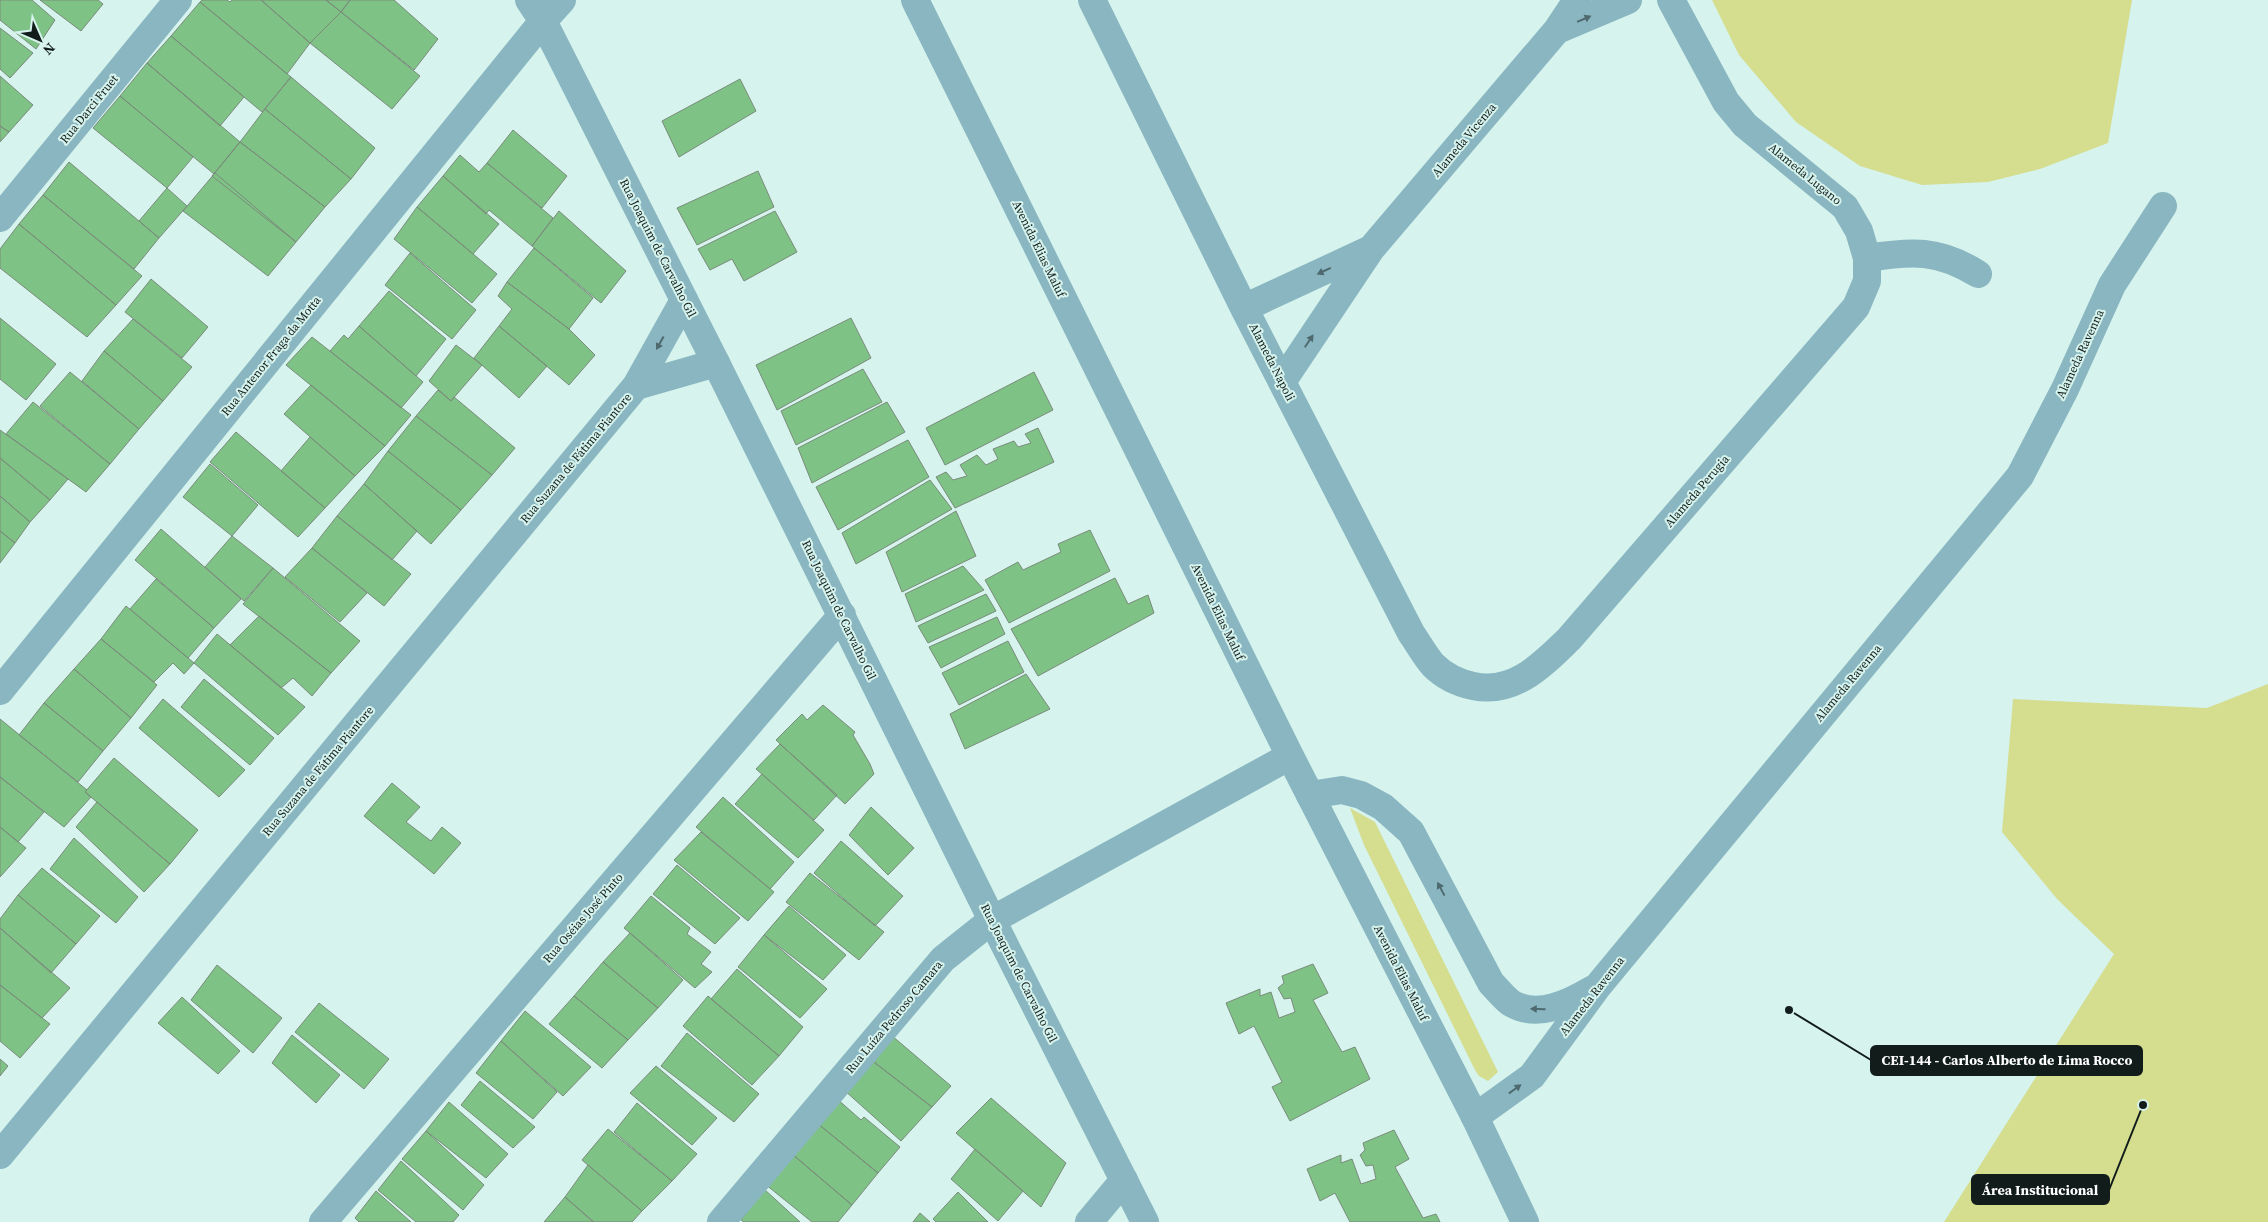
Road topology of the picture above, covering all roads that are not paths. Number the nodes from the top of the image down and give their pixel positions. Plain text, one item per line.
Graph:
1 (178, 0) edge
2 (562, 0) edge
3 (915, 0) edge
4 (1092, 0) edge
5 (1577, 0) edge
6 (1628, 0) edge
7 (1671, 0) edge
8 (536, 10) edge
9 (1556, 30) junction
10 (2163, 206) dead end
11 (0, 218) edge
12 (1371, 249) junction
13 (1866, 258) junction
14 (1978, 274) dead end
15 (684, 300) junction
16 (1244, 308) junction
17 (716, 362) junction
18 (1282, 382) junction
19 (636, 386) junction
20 (842, 615) junction
21 (1487, 689) joint
22 (0, 691) edge
23 (1290, 756) junction
24 (1310, 795) junction
25 (992, 920) junction
26 (1598, 986) junction
27 (1475, 1118) junction
28 (0, 1156) edge
29 (1124, 1180) junction
30 (323, 1222) edge
31 (721, 1222) edge
32 (1089, 1222) edge
33 (1145, 1222) edge
34 (1524, 1222) edge

1 - 11 street, Rua Darci Fruet
2 - 8 street, Rua Antenor Fraga da Motta
3 - 23 street, Avenida Elias Maluf
4 - 16 street, Alameda Napoli
5 - 9 street, Alameda Vicenza
9 -> 6 street, Alameda Vicenza
7 - 13 street, Alameda Lugano
8 - 15 street, Rua Joaquim de Carvalho Gil
8 - 22 street, Rua Antenor Fraga da Motta
9 - 12 street, Alameda Vicenza
10 - 26 street, Alameda Ravenna
12 -> 16 street, Alameda Vicenza
18 -> 12 street, Alameda Vicenza
13 - 14 street
13 - 21 street, Alameda Perugia
15 - 17 street, Rua Joaquim de Carvalho Gil
15 -> 19 street, Rua Suzana de Fátima Piantore
16 - 18 street, Alameda Napoli
17 - 19 street, Rua Suzana de Fátima Piantore
17 - 20 street, Rua Joaquim de Carvalho Gil
18 - 21 street, Alameda Napoli
19 - 28 street, Rua Suzana de Fátima Piantore
20 - 25 street, Rua Joaquim de Carvalho Gil
20 - 30 street, Rua Oséias José Pinto
23 - 24 street, Avenida Elias Maluf
23 - 25 street, Rua Luíza Pedroso Camara
26 -> 24 street
24 - 27 street, Avenida Elias Maluf
25 - 29 street, Rua Joaquim de Carvalho Gil
25 - 31 street, Rua Luíza Pedroso Camara
27 -> 26 street, Alameda Ravenna
27 - 34 street, Avenida Elias Maluf
29 - 32 street
29 - 33 street, Rua Joaquim de Carvalho Gil

